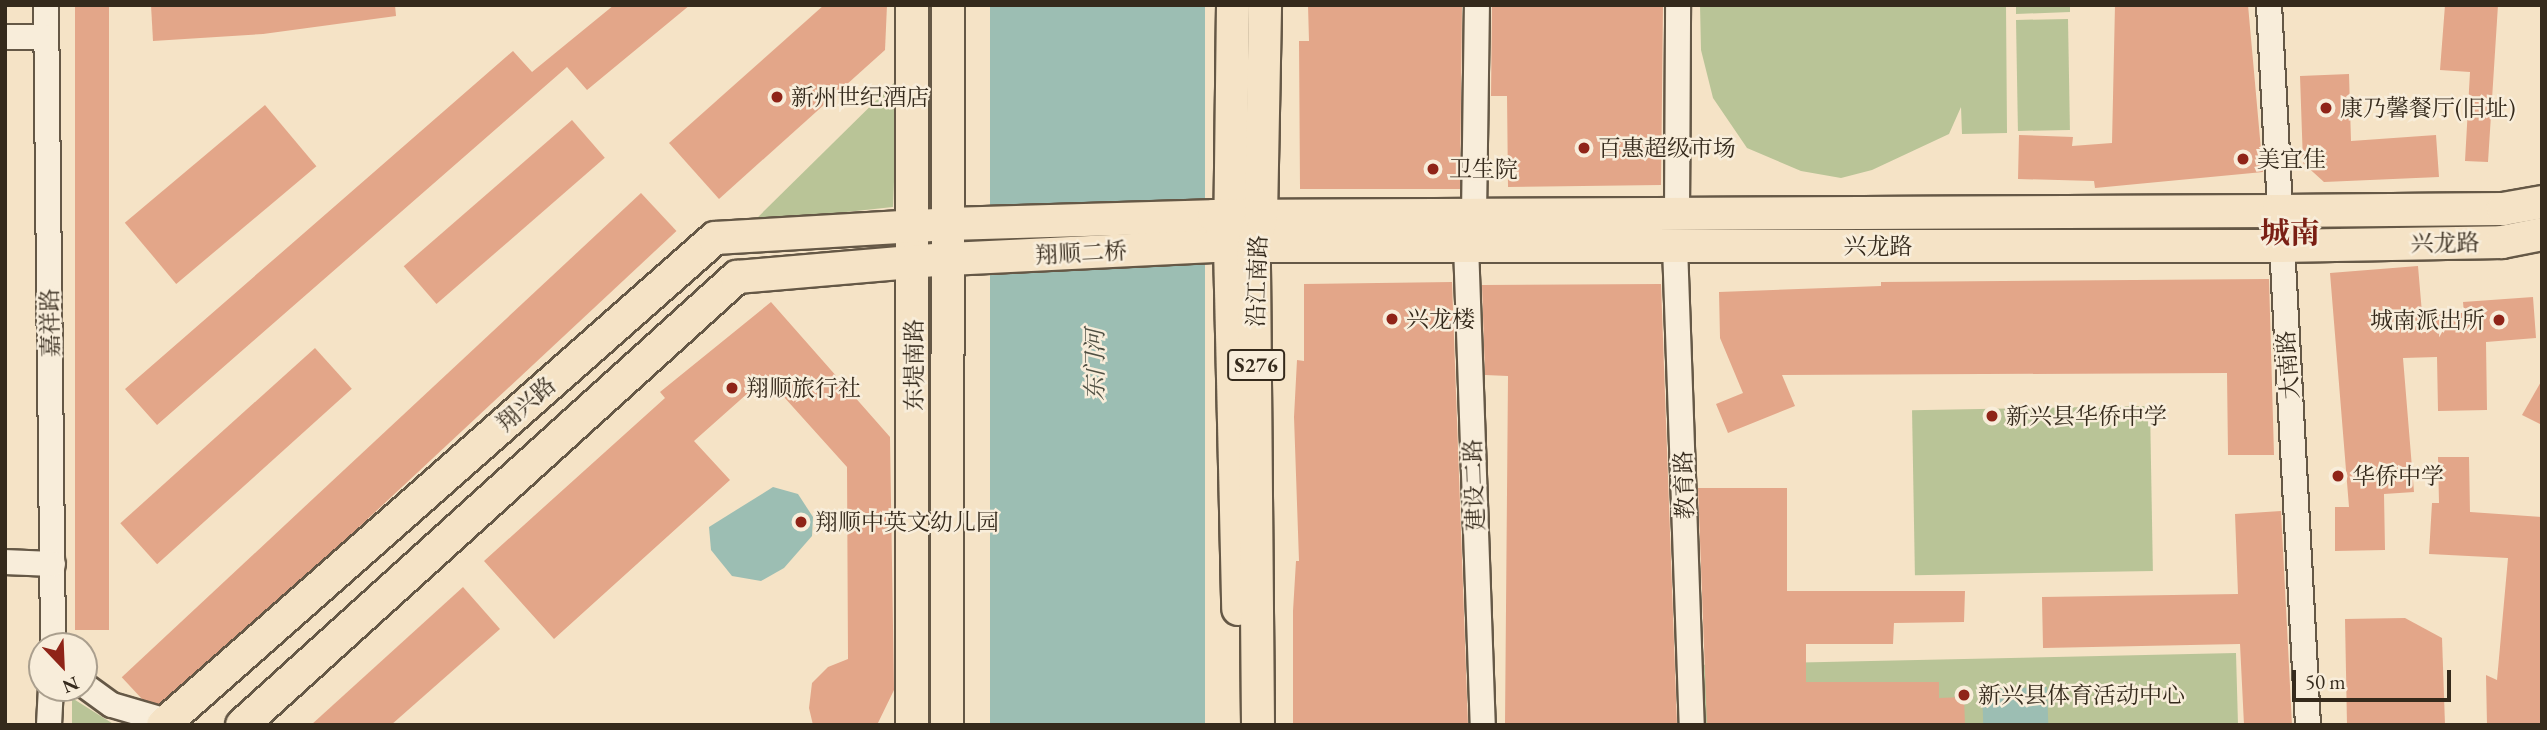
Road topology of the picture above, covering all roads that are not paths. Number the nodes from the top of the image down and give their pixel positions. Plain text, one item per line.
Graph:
1 (46, 5) edge
2 (912, 5) edge
3 (948, 5) edge
4 (1233, 5) edge
5 (1265, 5) edge
6 (1477, 5) edge
7 (1678, 5) edge
8 (2269, 5) edge
9 (5, 37) edge
10 (46, 37) junction
11 (2542, 202) edge
12 (2279, 211) junction
13 (1677, 215) junction
14 (949, 224) junction
15 (912, 226) junction
16 (1470, 230) junction
17 (1234, 231) junction
18 (2542, 234) edge
19 (1675, 246) junction
20 (2280, 246) junction
21 (948, 259) junction
22 (914, 262) junction
23 (5, 562) edge
24 (53, 564) junction
25 (54, 632) edge
26 (98, 695) edge
27 (50, 702) edge
28 (165, 723) edge
29 (49, 725) edge
30 (243, 725) edge
31 (912, 725) edge
32 (947, 725) edge
33 (1241, 725) edge
34 (1258, 725) edge
35 (1483, 725) edge
36 (1692, 725) edge
37 (2308, 725) edge

1 - 10 street, 嘉祥路
2 - 15 main road, 东堤南路
3 - 14 main road, 东堤南路
4 - 17 main road, 沿江南路 / S276
5 - 17 main road, 沿江南路 / S276
6 - 16 street, 建设二路
7 - 13 street
8 - 12 street, 大南路
9 - 10 street
10 - 24 street, 嘉祥路
11 - 12 main road, 兴龙路
12 - 13 main road, 兴龙路
12 - 20 street, 大南路
13 - 16 main road, 兴龙路
14 - 15 main road, 翔兴路
14 - 17 main road, 翔顺二桥
14 - 21 main road, 东堤南路
15 - 22 main road, 东堤南路
15 - 28 main road, 翔兴路
16 - 17 main road, 兴龙路
16 - 19 main road, 兴龙路
16 - 35 street, 建设二路
17 - 21 main road, 翔顺二桥
17 - 33 main road, 沿江南路 / S276
17 - 34 main road, 沿江南路 / S276
18 - 20 main road, 兴龙路
19 - 20 main road, 兴龙路
19 - 36 street, 教育路
20 - 37 street, 大南路
21 - 22 main road, 翔兴路
21 - 32 main road, 东堤南路
22 - 30 main road, 翔兴路
22 - 31 main road, 东堤南路
23 - 24 street
24 - 25 street, 嘉祥路
26 - 28 street
27 - 29 street

